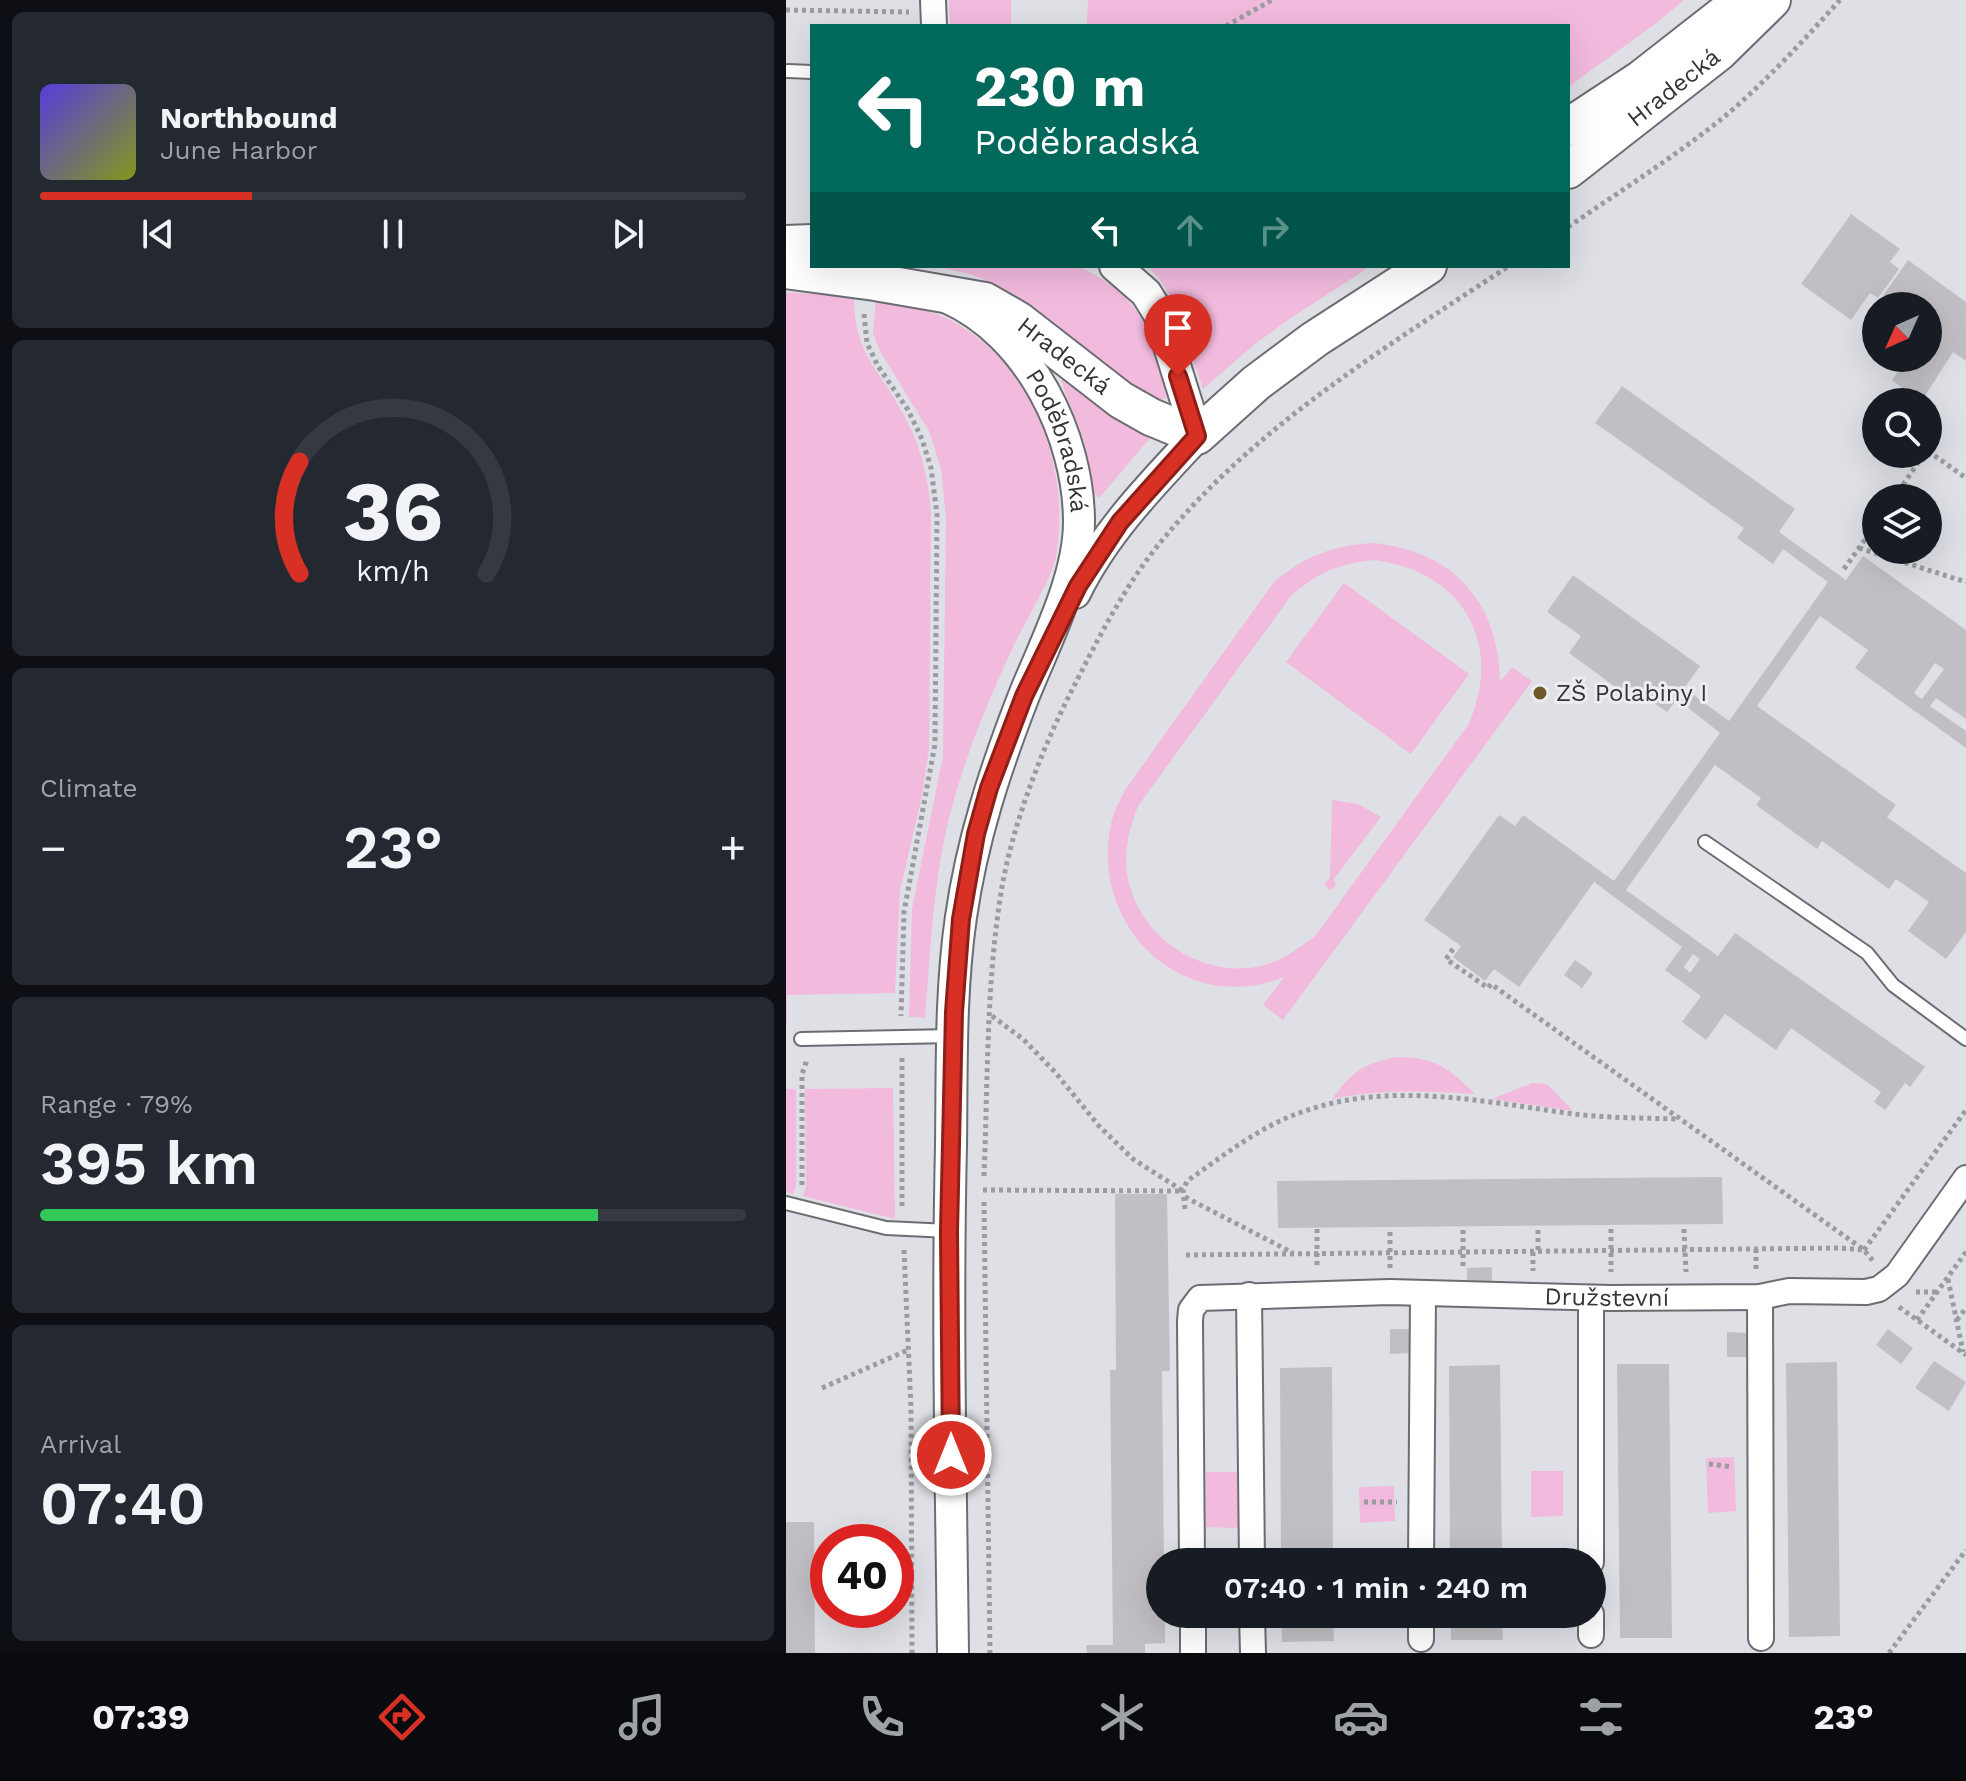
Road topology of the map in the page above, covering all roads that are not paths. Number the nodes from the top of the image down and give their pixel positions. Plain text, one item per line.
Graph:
1 (933, 0) edge
2 (1742, 0) edge
3 (1772, 0) edge
4 (934, 24) edge
5 (788, 71) dead end
6 (810, 72) edge
7 (1570, 126) edge
8 (1570, 168) edge
9 (810, 243) edge
10 (786, 244) edge
11 (1117, 268) edge
12 (1425, 268) edge
13 (786, 270) edge
14 (917, 289) junction
15 (1197, 436) junction
16 (1024, 696) junction
17 (1705, 842) dead end
18 (953, 1036) junction
19 (801, 1039) dead end
20 (1966, 1039) edge
21 (1966, 1178) edge
22 (791, 1204) edge
23 (949, 1231) junction
24 (1423, 1294) junction
25 (1249, 1295) junction
26 (1760, 1297) junction
27 (1601, 1298) junction
28 (1192, 1548) edge
29 (1252, 1548) edge
30 (1421, 1548) edge
31 (1592, 1548) edge
32 (1193, 1628) edge
33 (1252, 1628) edge
34 (1421, 1628) edge
35 (1761, 1638) dead end
36 (1421, 1639) dead end
37 (953, 1653) edge
38 (1193, 1653) edge
39 (1253, 1653) edge

1 - 4 street
2 - 7 main road, Hradecká
3 - 8 main road, Hradecká
5 - 6 lane
9 - 10 main road
11 - 15 street
12 - 15 main road
13 - 14 main road, Hradecká
14 - 15 main road, Hradecká
14 - 16 street, Poděbradská
15 - 16 street, Poděbradská
16 - 18 street, Poděbradská
17 - 20 lane
18 - 19 lane
18 - 23 street, Poděbradská
21 - 26 street, Družstevní
22 - 23 lane
23 - 37 street, Poděbradská
24 - 25 street, Družstevní
24 - 27 street, Družstevní
24 - 30 street
25 - 28 street, Družstevní
25 - 29 street
26 - 27 street, Družstevní
26 - 35 street
27 - 31 street
32 - 38 street
33 - 39 street
34 - 36 street

